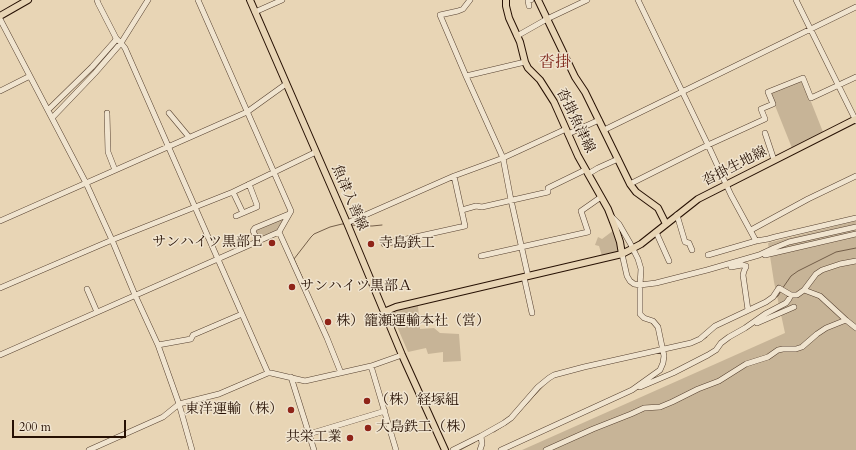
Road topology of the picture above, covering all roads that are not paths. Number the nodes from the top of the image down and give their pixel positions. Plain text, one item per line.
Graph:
1 (28, 0) edge
2 (97, 0) edge
3 (148, 0) edge
4 (198, 0) edge
5 (250, 0) edge
6 (282, 0) edge
7 (470, 0) edge
8 (506, 0) edge
9 (531, 0) edge
10 (538, 0) edge
11 (587, 0) edge
12 (638, 0) edge
13 (796, 0) edge
14 (529, 6) dead end
15 (856, 7) edge
16 (255, 12) junction
17 (0, 16) edge
18 (0, 19) edge
19 (547, 19) junction
20 (810, 29) junction
21 (517, 36) junction
22 (116, 38) junction
23 (122, 43) junction
24 (525, 62) junction
25 (30, 76) junction
26 (466, 76) junction
27 (856, 77) edge
28 (286, 84) junction
29 (838, 85) junction
30 (0, 91) edge
31 (682, 92) junction
32 (48, 110) junction
33 (247, 112) junction
34 (107, 113) dead end
35 (169, 113) dead end
36 (52, 118) junction
37 (856, 119) edge
38 (599, 120) junction
39 (604, 130) junction
40 (567, 132) junction
41 (765, 133) dead end
42 (189, 137) junction
43 (708, 145) junction
44 (168, 146) junction
45 (316, 152) junction
46 (503, 158) junction
47 (618, 159) junction
48 (774, 160) junction
49 (116, 170) junction
50 (587, 172) junction
51 (274, 173) junction
52 (454, 176) junction
53 (856, 176) edge
54 (86, 183) junction
55 (249, 184) junction
56 (630, 184) junction
57 (726, 185) junction
58 (233, 192) junction
59 (601, 197) junction
60 (511, 200) junction
61 (194, 207) junction
62 (462, 210) junction
63 (243, 213) junction
64 (289, 214) junction
65 (677, 215) junction
66 (236, 216) dead end
67 (612, 217) junction
68 (856, 218) edge
69 (0, 221) edge
70 (347, 223) junction
71 (666, 224) junction
72 (856, 227) edge
73 (750, 230) junction
74 (279, 232) junction
75 (656, 232) junction
76 (856, 234) edge
77 (112, 240) junction
78 (258, 241) junction
79 (756, 241) junction
80 (384, 244) dead end
81 (522, 247) junction
82 (633, 249) junction
83 (692, 250) dead end
84 (622, 254) junction
85 (708, 255) dead end
86 (759, 255) junction
87 (481, 256) dead end
88 (218, 259) junction
89 (856, 261) edge
90 (669, 262) dead end
91 (714, 268) junction
92 (526, 276) junction
93 (640, 285) junction
94 (0, 288) edge
95 (86, 289) dead end
96 (804, 290) junction
97 (135, 295) junction
98 (791, 296) junction
99 (794, 307) dead end
100 (748, 310) junction
101 (97, 312) junction
102 (384, 312) junction
103 (532, 313) dead end
104 (242, 314) junction
105 (846, 320) junction
106 (745, 328) junction
107 (856, 328) edge
108 (158, 345) junction
109 (663, 349) junction
110 (0, 355) edge
111 (402, 356) junction
112 (370, 366) junction
113 (341, 372) junction
114 (268, 373) junction
115 (291, 377) junction
116 (632, 390) junction
117 (179, 404) junction
118 (385, 411) junction
119 (309, 434) junction
120 (481, 436) junction
121 (89, 450) edge
122 (192, 450) edge
123 (314, 450) edge
124 (396, 450) edge
125 (445, 450) edge
126 (453, 450) edge
127 (480, 450) edge
128 (501, 450) edge
129 (546, 450) edge

1 - 17 main road
2 - 22 street
3 - 23 street
4 - 33 street
5 - 16 main road, 魚津入善線
6 - 16 street
7 - 26 street
8 - 21 main road, 沓掛魚津線
9 - 14 street
10 - 19 main road, 沓掛魚津線
11 - 19 street
12 - 31 street
13 - 20 street
15 - 20 street
16 - 28 main road, 魚津入善線
18 - 25 street
19 - 21 street
19 - 38 main road, 沓掛魚津線
20 - 29 street
20 - 31 street
21 - 24 main road, 沓掛魚津線
22 - 23 street
22 - 32 street
23 - 36 street
23 - 44 street
24 - 26 street
24 - 40 main road, 沓掛魚津線
25 - 30 street
25 - 32 street
26 - 46 street
27 - 29 street
28 - 33 street
28 - 45 main road, 魚津入善線
29 - 37 street
29 - 43 street
31 - 39 street
31 - 43 street
32 - 36 street
33 - 42 street
33 - 51 street
34 - 49 street
35 - 42 street
36 - 54 street
37 - 48 main road, 沓掛生地線
38 - 39 main road, 沓掛魚津線
38 - 40 street
39 - 47 main road, 沓掛魚津線
40 - 46 street
40 - 50 main road, 沓掛魚津線
41 - 48 street
42 - 44 street
43 - 56 street
43 - 57 street
44 - 49 street
44 - 61 street
45 - 51 street
45 - 70 main road, 魚津入善線
46 - 52 street
46 - 60 street
47 - 50 street
47 - 56 main road, 沓掛魚津線
48 - 57 main road, 沓掛生地線
49 - 54 street
50 - 59 main road, 沓掛魚津線
50 - 60 street
51 - 55 street
51 - 64 street
52 - 62 street
52 - 70 street
53 - 73 street
54 - 69 street
54 - 77 street
55 - 58 street
55 - 63 street
56 - 71 main road, 沓掛魚津線
57 - 65 main road, 沓掛生地線
57 - 73 street
58 - 61 street
58 - 63 street
59 - 67 main road, 沓掛魚津線
59 - 81 street
60 - 62 street
60 - 81 street
61 - 77 street
61 - 88 street
62 - 80 street
63 - 66 street
64 - 74 street
64 - 78 street
65 - 71 main road, 沓掛生地線
65 - 83 street
67 - 82 street
67 - 84 main road, 沓掛魚津線
68 - 79 street
70 - 102 main road, 魚津入善線
71 - 75 main road, 沓掛生地線
72 - 86 street
73 - 79 street
74 - 78 street
74 - 113 street
75 - 82 main road, 沓掛生地線
75 - 90 street
76 - 86 street
77 - 94 street
77 - 97 street
78 - 88 street
79 - 85 street
81 - 87 street
81 - 92 street
82 - 84 main road
82 - 93 street
84 - 92 main road
84 - 93 street
86 - 91 street
88 - 97 street
88 - 104 street
89 - 96 street
91 - 93 street
91 - 100 street
92 - 102 main road
92 - 103 street
93 - 109 street
95 - 101 street
96 - 98 street
96 - 105 street
97 - 101 street
97 - 108 street
98 - 100 street
98 - 106 street
99 - 106 street
100 - 109 street
101 - 110 street
102 - 111 main road, 魚津入善線
104 - 108 street
104 - 114 street
105 - 107 street
105 - 129 street
106 - 116 street
108 - 117 street
109 - 116 street
109 - 120 street
111 - 112 street
111 - 125 main road, 魚津入善線
112 - 113 street
112 - 118 street
113 - 115 street
114 - 115 street
114 - 117 street
115 - 119 street
116 - 128 street
117 - 121 street
117 - 122 street
118 - 119 street
118 - 124 street
119 - 123 street
120 - 126 street
120 - 127 street

